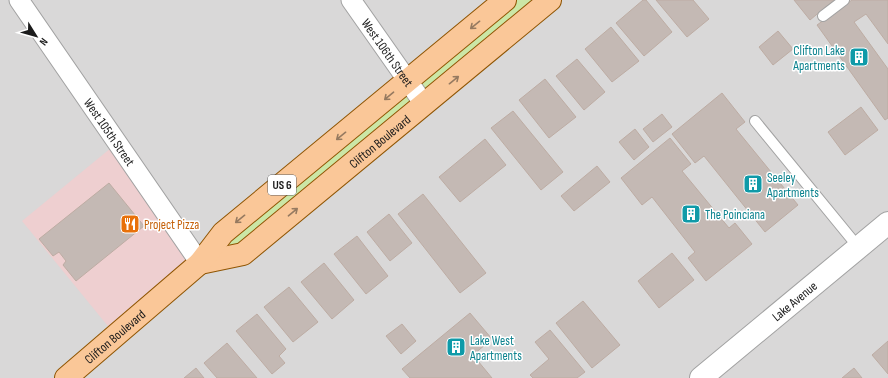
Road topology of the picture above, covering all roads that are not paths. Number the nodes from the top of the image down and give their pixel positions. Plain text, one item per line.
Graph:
1 (19, 0) edge
2 (351, 0) edge
3 (505, 0) edge
4 (550, 0) edge
5 (844, 0) edge
6 (823, 16) dead end
7 (407, 81) junction
8 (424, 104) junction
9 (755, 121) dead end
10 (888, 223) edge
11 (858, 248) junction
12 (200, 263) junction
13 (66, 378) edge
14 (701, 378) edge

1 - 12 street, West 105th Street
2 - 7 street, West 106th Street
3 -> 7 main road, Clifton Boulevard / US 6
8 -> 4 main road, Clifton Boulevard / US 6
5 - 6 lane
7 - 8 street, West 106th Street
7 -> 12 main road, Clifton Boulevard / US 6
12 -> 8 main road, Clifton Boulevard / US 6
9 - 11 lane
10 - 11 street, Lake Avenue
11 - 14 street, Lake Avenue
12 - 13 main road, Clifton Boulevard / US 6

